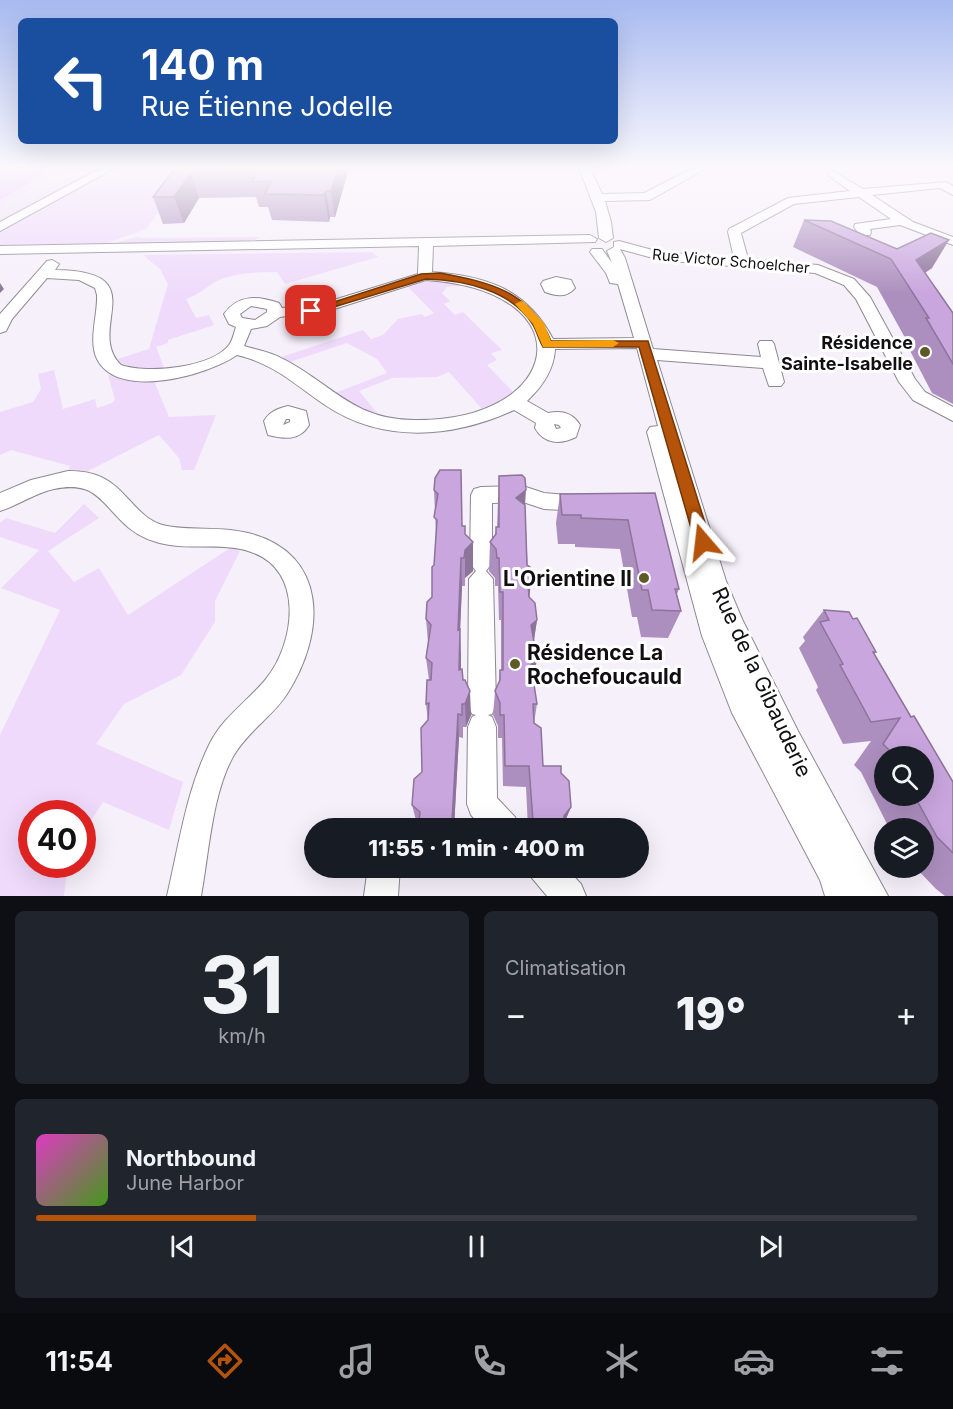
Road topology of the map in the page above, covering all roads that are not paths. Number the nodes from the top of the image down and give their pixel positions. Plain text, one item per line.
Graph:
1 (14, 210) edge
2 (21, 210) edge
3 (600, 210) edge
4 (772, 210) edge
5 (885, 210) edge
6 (1, 219) edge
7 (902, 221) junction
8 (865, 232) dead end
9 (426, 242) junction
10 (953, 242) edge
11 (602, 245) junction
12 (66, 249) junction
13 (0, 250) edge
14 (742, 262) junction
15 (43, 274) junction
16 (425, 276) junction
17 (275, 313) junction
18 (245, 325) junction
19 (0, 328) edge
20 (547, 344) junction
21 (766, 344) dead end
22 (641, 347) junction
23 (234, 349) junction
24 (771, 363) junction
25 (775, 382) dead end
26 (327, 397) junction
27 (515, 402) junction
28 (953, 415) edge
29 (299, 416) dead end
30 (546, 420) dead end
31 (0, 503) edge
32 (600, 503) edge
33 (675, 504) junction
34 (495, 818) edge
35 (383, 878) edge
36 (553, 878) edge
37 (184, 896) edge
38 (381, 896) edge
39 (569, 896) edge
40 (842, 896) edge
41 (871, 896) edge

1 - 6 street
2 - 6 street
3 - 11 street, Rue de la Gibauderie
4 - 14 street
5 - 7 street
7 - 8 street
7 - 10 street
9 - 11 street, Rue Victor Schoelcher
9 - 12 street, Rue Victor Schoelcher
9 - 16 street
11 - 14 street, Rue Victor Schoelcher
11 - 22 street, Rue de la Gibauderie
12 - 13 street, Rue Victor Schoelcher
12 - 15 street
14 - 28 street, Rue Victor Schoelcher
15 - 19 street
15 - 23 street
16 - 17 street
16 - 20 street
17 - 18 street
17 - 18 street
18 - 23 street
20 - 22 street
20 - 27 street
21 - 24 street
22 - 24 street
22 - 33 street, Rue de la Gibauderie
23 - 26 street
24 - 25 street
26 - 27 street
26 - 29 street
27 - 30 street
31 - 37 street
32 - 34 street
33 - 40 street, Rue de la Gibauderie
33 - 41 street, Rue de la Gibauderie
35 - 38 street
36 - 39 street

